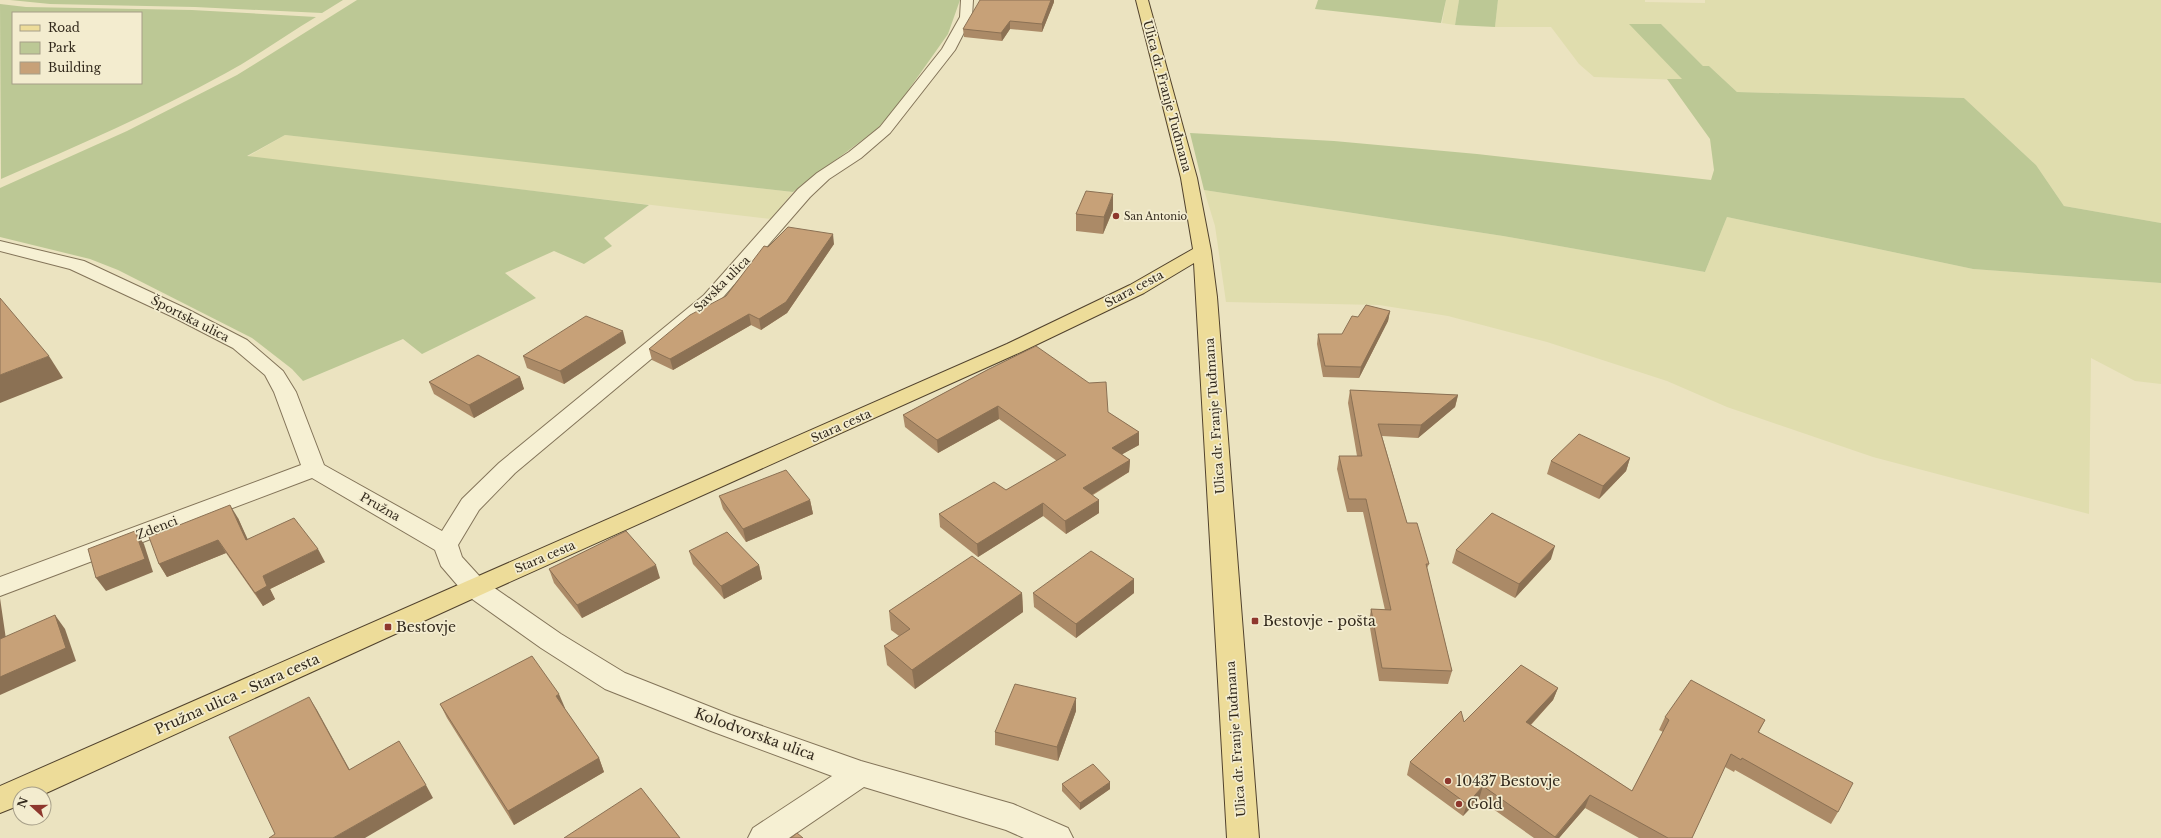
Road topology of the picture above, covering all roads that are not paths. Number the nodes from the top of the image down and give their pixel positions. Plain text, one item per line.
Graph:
1 (967, 0) edge
2 (1142, 0) edge
3 (0, 246) edge
4 (1202, 251) junction
5 (314, 469) junction
6 (446, 544) junction
7 (0, 587) edge
8 (474, 587) junction
9 (860, 773) junction
10 (0, 800) edge
11 (764, 838) edge
12 (1057, 838) edge
13 (1243, 838) edge

1 - 6 street, Savska ulica
2 - 4 main road, Ulica dr. Franje Tuđmana
3 - 5 street, Športska ulica
4 - 8 main road, Stara cesta
4 - 13 main road, Ulica dr. Franje Tuđmana
5 - 6 street, Pružna
5 - 7 street, Zdenci
6 - 8 street, Kolodvorska ulica
8 - 9 street, Kolodvorska ulica
8 - 10 main road, Pružna ulica - Stara cesta
9 - 11 street
9 - 12 street, Kolodvorska ulica

